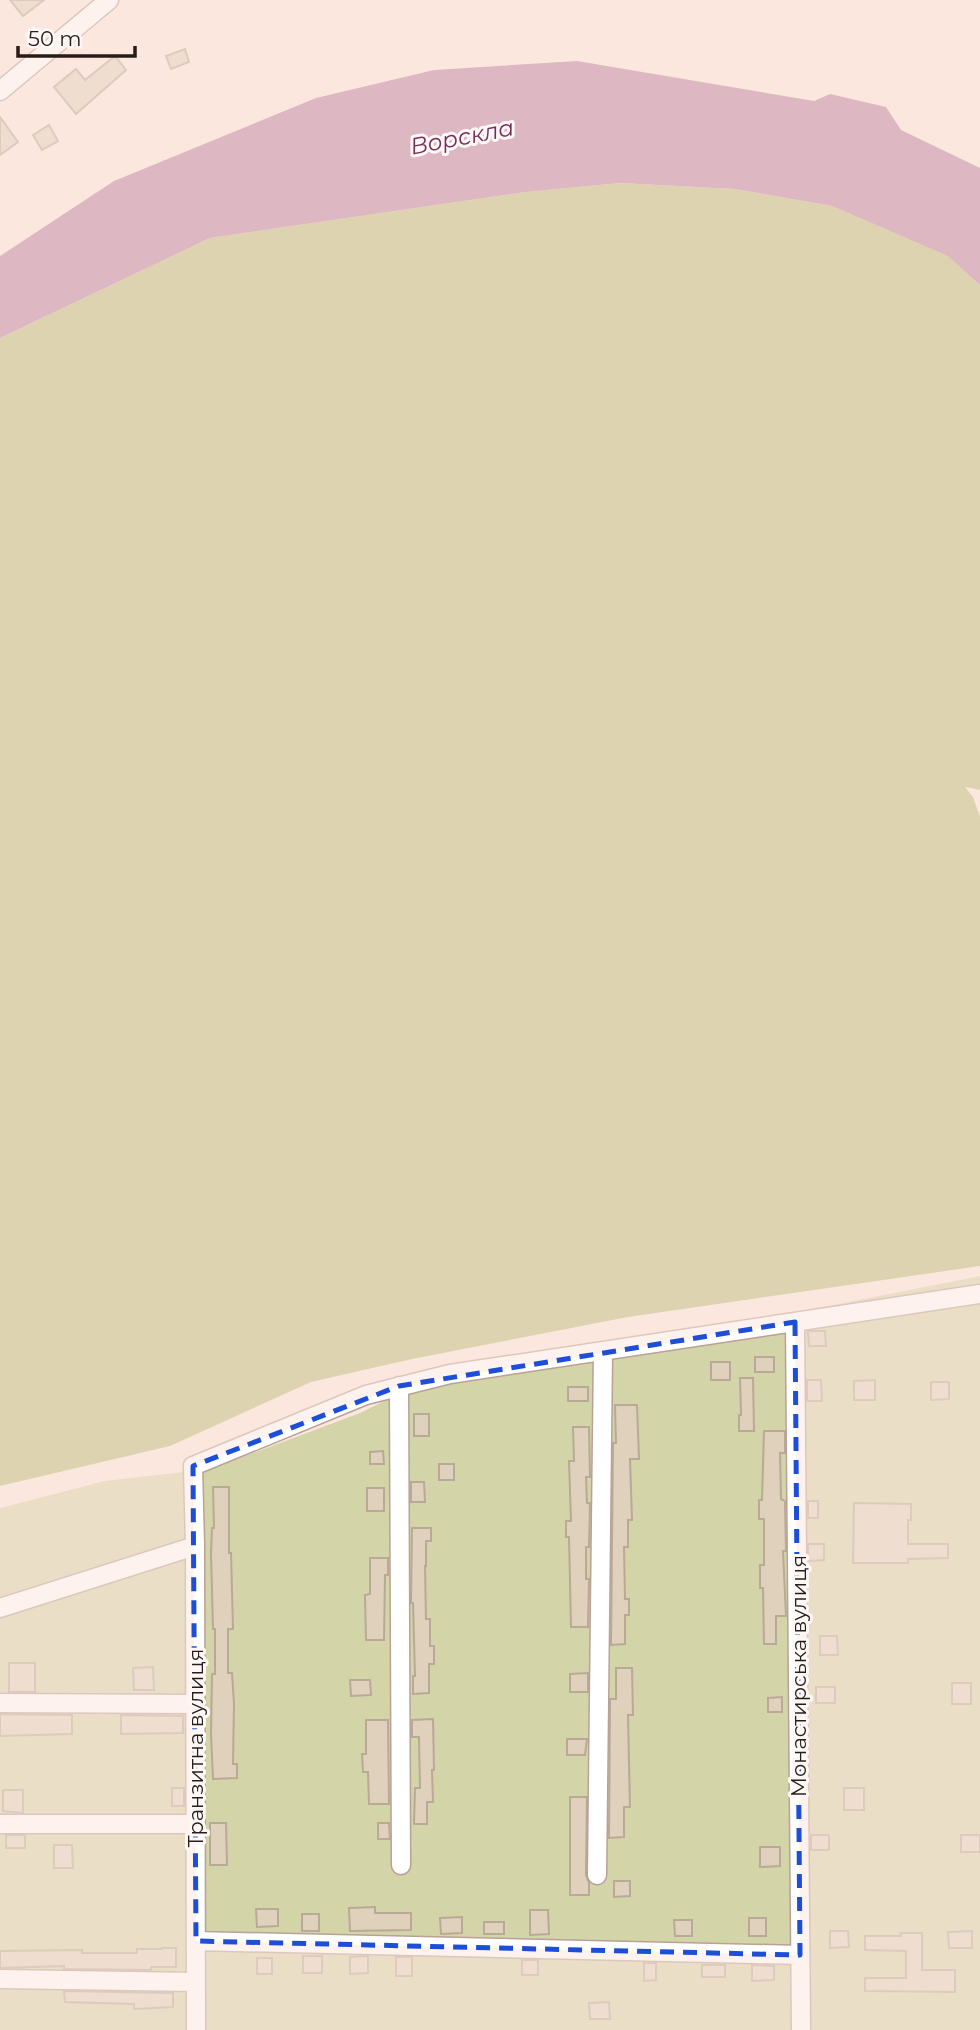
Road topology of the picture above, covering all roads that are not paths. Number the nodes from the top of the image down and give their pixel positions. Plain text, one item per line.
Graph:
1 (108, 0) edge
2 (0, 91) edge
3 (980, 1294) edge
4 (795, 1322) junction
5 (603, 1351) junction
6 (399, 1386) junction
7 (195, 1546) junction
8 (0, 1608) edge
9 (0, 1703) edge
10 (195, 1704) junction
11 (0, 1824) edge
12 (195, 1824) junction
13 (401, 1865) dead end
14 (597, 1875) dead end
15 (196, 1941) junction
16 (800, 1955) junction
17 (0, 1979) edge
18 (196, 1982) junction
19 (196, 2030) edge
20 (801, 2030) edge

1 - 2 street
3 - 4 street
4 - 5 street
4 - 16 street, Монастирська вулиця
5 - 6 street
5 - 14 street
6 - 7 street, Транзитна вулиця
6 - 13 street
7 - 8 street
7 - 10 street, Транзитна вулиця
9 - 10 street
10 - 12 street, Транзитна вулиця
11 - 12 street
12 - 15 street, Транзитна вулиця
15 - 16 street
15 - 18 street, Транзитна вулиця
16 - 20 street, Монастирська вулиця
17 - 18 street
18 - 19 street, Транзитна вулиця

